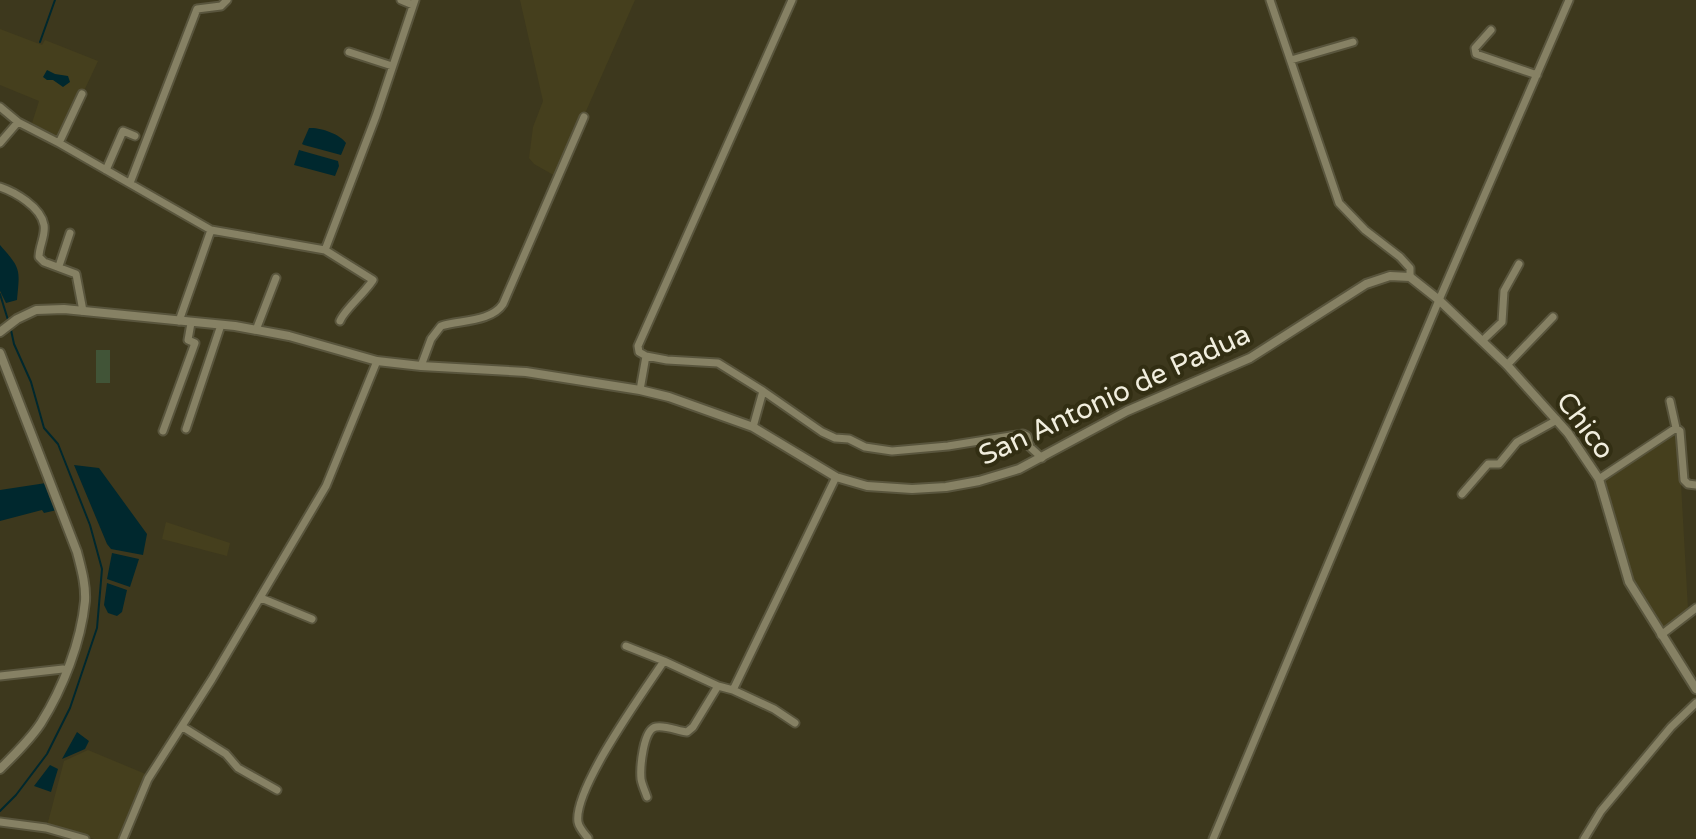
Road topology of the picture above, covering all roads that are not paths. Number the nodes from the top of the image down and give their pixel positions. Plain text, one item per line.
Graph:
1 (227, 0) edge
2 (401, 0) edge
3 (792, 0) edge
4 (1270, 0) edge
5 (1569, 0) edge
6 (414, 3) edge
7 (1491, 30) dead end
8 (1353, 42) dead end
9 (349, 52) dead end
10 (1291, 60) junction
11 (392, 66) junction
12 (1537, 75) junction
13 (82, 94) dead end
14 (0, 107) edge
15 (584, 117) dead end
16 (18, 122) junction
17 (135, 136) dead end
18 (0, 143) edge
19 (59, 143) junction
20 (106, 170) junction
21 (130, 183) junction
22 (0, 187) edge
23 (211, 230) junction
24 (70, 233) dead end
25 (325, 250) junction
26 (1519, 264) dead end
27 (59, 266) junction
28 (1410, 277) junction
29 (276, 278) dead end
30 (1439, 300) junction
31 (83, 311) junction
32 (1553, 317) dead end
33 (179, 321) junction
34 (340, 321) dead end
35 (191, 323) junction
36 (221, 325) junction
37 (256, 330) junction
38 (2, 331) edge
39 (1482, 341) junction
40 (0, 353) edge
41 (646, 356) junction
42 (377, 361) junction
43 (1507, 365) junction
44 (421, 366) junction
45 (640, 390) junction
46 (763, 391) junction
47 (1670, 401) dead end
48 (1557, 420) junction
49 (753, 427) junction
50 (1676, 428) junction
51 (186, 429) dead end
52 (163, 431) dead end
53 (1042, 458) junction
54 (836, 477) junction
55 (1599, 479) junction
56 (1696, 485) edge
57 (1462, 494) dead end
58 (261, 598) junction
59 (1696, 608) edge
60 (312, 619) dead end
61 (1661, 635) junction
62 (626, 646) dead end
63 (664, 661) junction
64 (63, 669) dead end
65 (0, 676) edge
66 (718, 686) junction
67 (1696, 689) edge
68 (733, 690) junction
69 (1696, 703) edge
70 (795, 723) dead end
71 (183, 727) junction
72 (0, 769) edge
73 (277, 790) dead end
74 (647, 797) dead end
75 (0, 822) edge
76 (54, 830) junction
77 (588, 838) edge
78 (51, 839) edge
79 (85, 839) edge
80 (123, 839) edge
81 (1213, 839) edge
82 (1584, 839) edge

1 - 21 street
2 - 6 street
3 - 41 street
4 - 10 street
5 - 12 street
6 - 11 street
7 - 12 street
8 - 10 street
9 - 11 street
10 - 28 street
11 - 25 street
12 - 30 street
13 - 19 street
14 - 16 street
15 - 44 street
16 - 18 street
16 - 19 street
17 - 20 street
19 - 20 street
20 - 21 street
21 - 23 street
22 - 27 street
23 - 25 street
23 - 33 street
24 - 27 street
25 - 34 street
26 - 39 street
27 - 31 street
28 - 30 street
28 - 53 street, San Antonio de Padua
29 - 37 street
30 - 39 street, Chico
30 - 81 street
31 - 33 street, San Antonio de Padua
31 - 38 street, San Antonio de Padua
32 - 43 street
33 - 35 street, San Antonio de Padua
35 - 36 street, San Antonio de Padua
35 - 52 street
36 - 37 street, San Antonio de Padua
36 - 51 street
37 - 42 street, San Antonio de Padua
39 - 43 street, Chico
40 - 72 street
41 - 45 street
41 - 46 street
42 - 44 street, San Antonio de Padua
42 - 58 street
43 - 48 street, Chico
44 - 45 street, San Antonio de Padua
45 - 49 street, San Antonio de Padua
46 - 49 street
46 - 53 street
47 - 50 street
48 - 55 street, Chico
48 - 57 street
49 - 54 street, San Antonio de Padua
50 - 55 street
50 - 56 street
53 - 54 street, San Antonio de Padua
54 - 68 street
55 - 61 street, Chico
58 - 60 street
58 - 71 street
59 - 61 street
61 - 67 street, Chico
62 - 63 street
63 - 66 street
63 - 77 street
64 - 65 street
66 - 68 street
66 - 74 street
68 - 70 street
69 - 82 street
71 - 73 street
71 - 80 street
75 - 76 street
76 - 78 street
76 - 79 street

